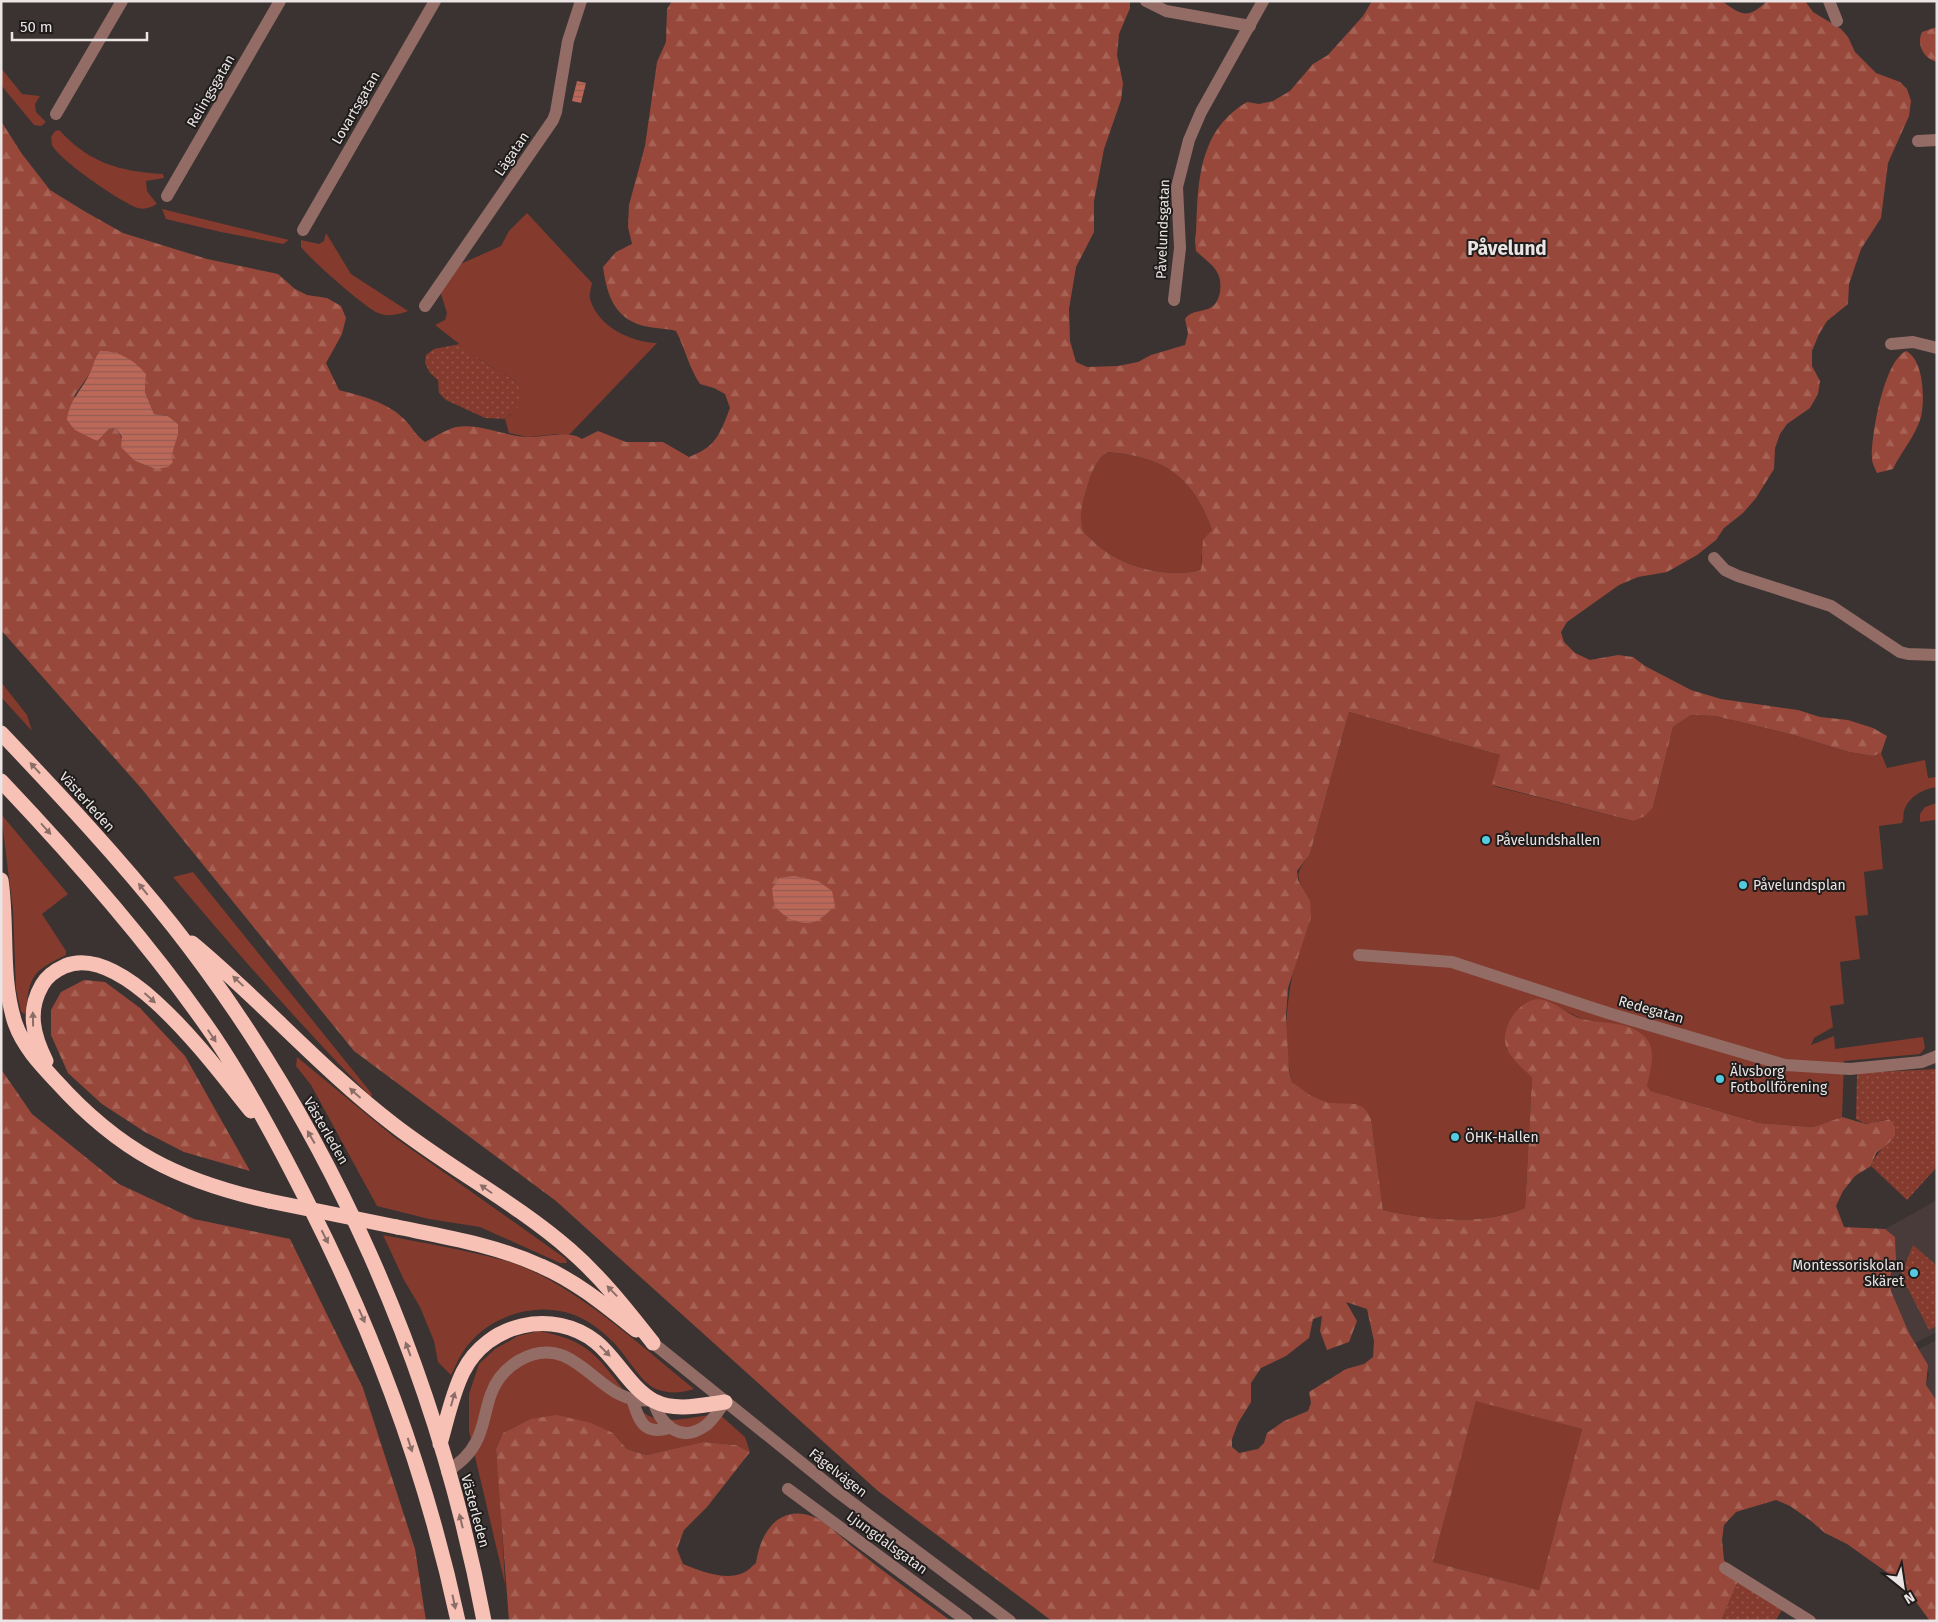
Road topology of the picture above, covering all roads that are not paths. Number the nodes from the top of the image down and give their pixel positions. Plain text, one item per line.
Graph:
1 (122, 1) edge
2 (280, 1) edge
3 (435, 1) edge
4 (581, 1) edge
5 (1146, 1) edge
6 (1185, 1) edge
7 (1263, 1) edge
8 (1829, 1) edge
9 (1184, 14) junction
10 (1837, 20) dead end
11 (1250, 26) junction
12 (56, 114) dead end
13 (1937, 140) edge
14 (1918, 141) dead end
15 (167, 196) dead end
16 (303, 230) dead end
17 (1174, 300) dead end
18 (425, 306) dead end
19 (1891, 344) dead end
20 (1937, 348) edge
21 (1714, 558) dead end
22 (1937, 655) edge
23 (1, 733) edge
24 (1, 781) edge
25 (1, 880) edge
26 (174, 927) junction
27 (1360, 956) dead end
28 (1937, 1056) edge
29 (55, 1080) junction
30 (280, 1147) junction
31 (653, 1343) junction
32 (632, 1399) junction
33 (653, 1400) junction
34 (725, 1402) junction
35 (669, 1428) junction
36 (440, 1446) junction
37 (447, 1472) junction
38 (788, 1489) dead end
39 (1725, 1568) dead end
40 (458, 1621) edge
41 (484, 1621) edge
42 (967, 1621) edge
43 (1010, 1621) edge
44 (1810, 1621) edge

1 - 12 street
2 - 15 street, Relingsgatan
3 - 16 street, Lovartsgatan
4 - 18 street, Lägatan
5 - 9 street
6 - 9 street
7 - 11 street, Påvelundsgatan
8 - 10 street
9 - 11 street
11 - 17 street, Påvelundsgatan
13 - 14 street
19 - 20 street
21 - 22 street
26 -> 23 highway, Västerleden
24 -> 30 highway
25 - 29 highway
31 -> 26 highway
36 -> 26 highway, Västerleden
27 - 28 street, Redegatan
29 -> 30 highway
29 - 31 highway, bridge
30 -> 40 highway
31 - 34 street, Fågelvägen
32 - 33 street
32 - 35 street
32 - 37 street
33 - 34 highway
33 - 35 street
36 -> 33 highway
34 - 35 street
34 - 43 street, Fågelvägen
36 - 37 highway, Västerleden
41 -> 37 highway, Västerleden
38 - 42 street, Ljungdalsgatan
39 - 44 street

